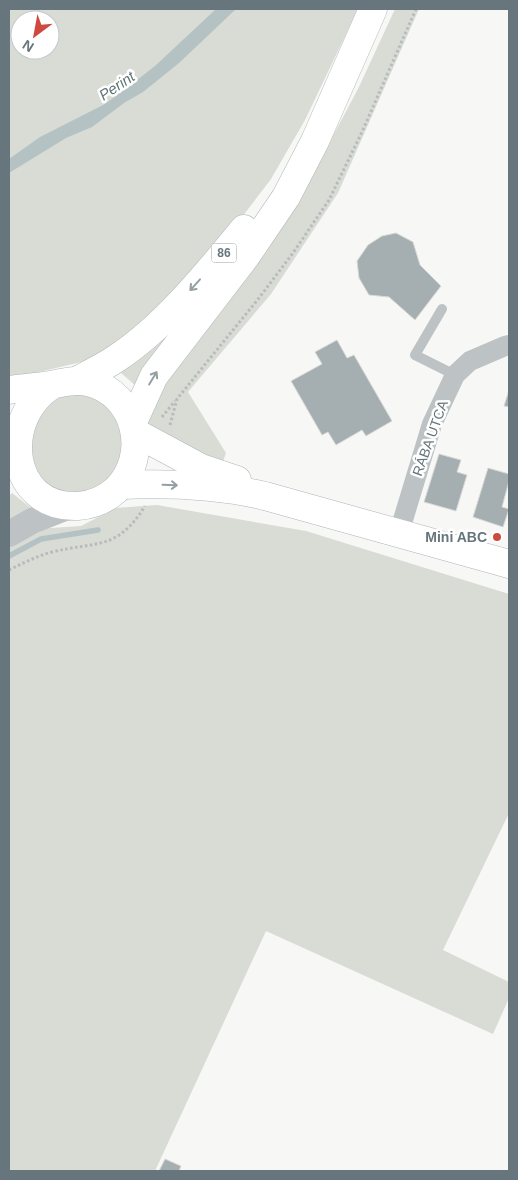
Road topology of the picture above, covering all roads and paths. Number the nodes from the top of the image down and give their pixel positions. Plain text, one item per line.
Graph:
1 (373, 9) edge
2 (416, 9) edge
3 (337, 91) junction
4 (442, 309) dead end
5 (509, 345) edge
6 (455, 375) junction
7 (64, 383) junction
8 (9, 390) edge
9 (134, 428) junction
10 (169, 451) junction
11 (11, 458) edge
12 (121, 485) junction
13 (159, 485) junction
14 (70, 506) junction
15 (316, 510) junction
16 (399, 533) junction
17 (9, 534) edge
18 (509, 564) edge
19 (9, 570) edge

1 - 3 main road, 86
2 - 10 path
3 -> 7 main road, 86
9 -> 3 main road, 86
4 - 6 lane
5 - 6 street, RÁBA UTCA
6 - 16 street, RÁBA UTCA
7 - 8 main road, 86
7 - 9 main road, 86
7 - 11 main road, 86
9 - 10 main road
9 - 12 main road, 86
10 - 15 main road
11 - 14 main road, 86
12 - 13 main road
12 - 14 main road, 86
13 -> 15 main road
13 - 19 path
14 - 17 street
15 - 16 main road
16 - 18 main road

